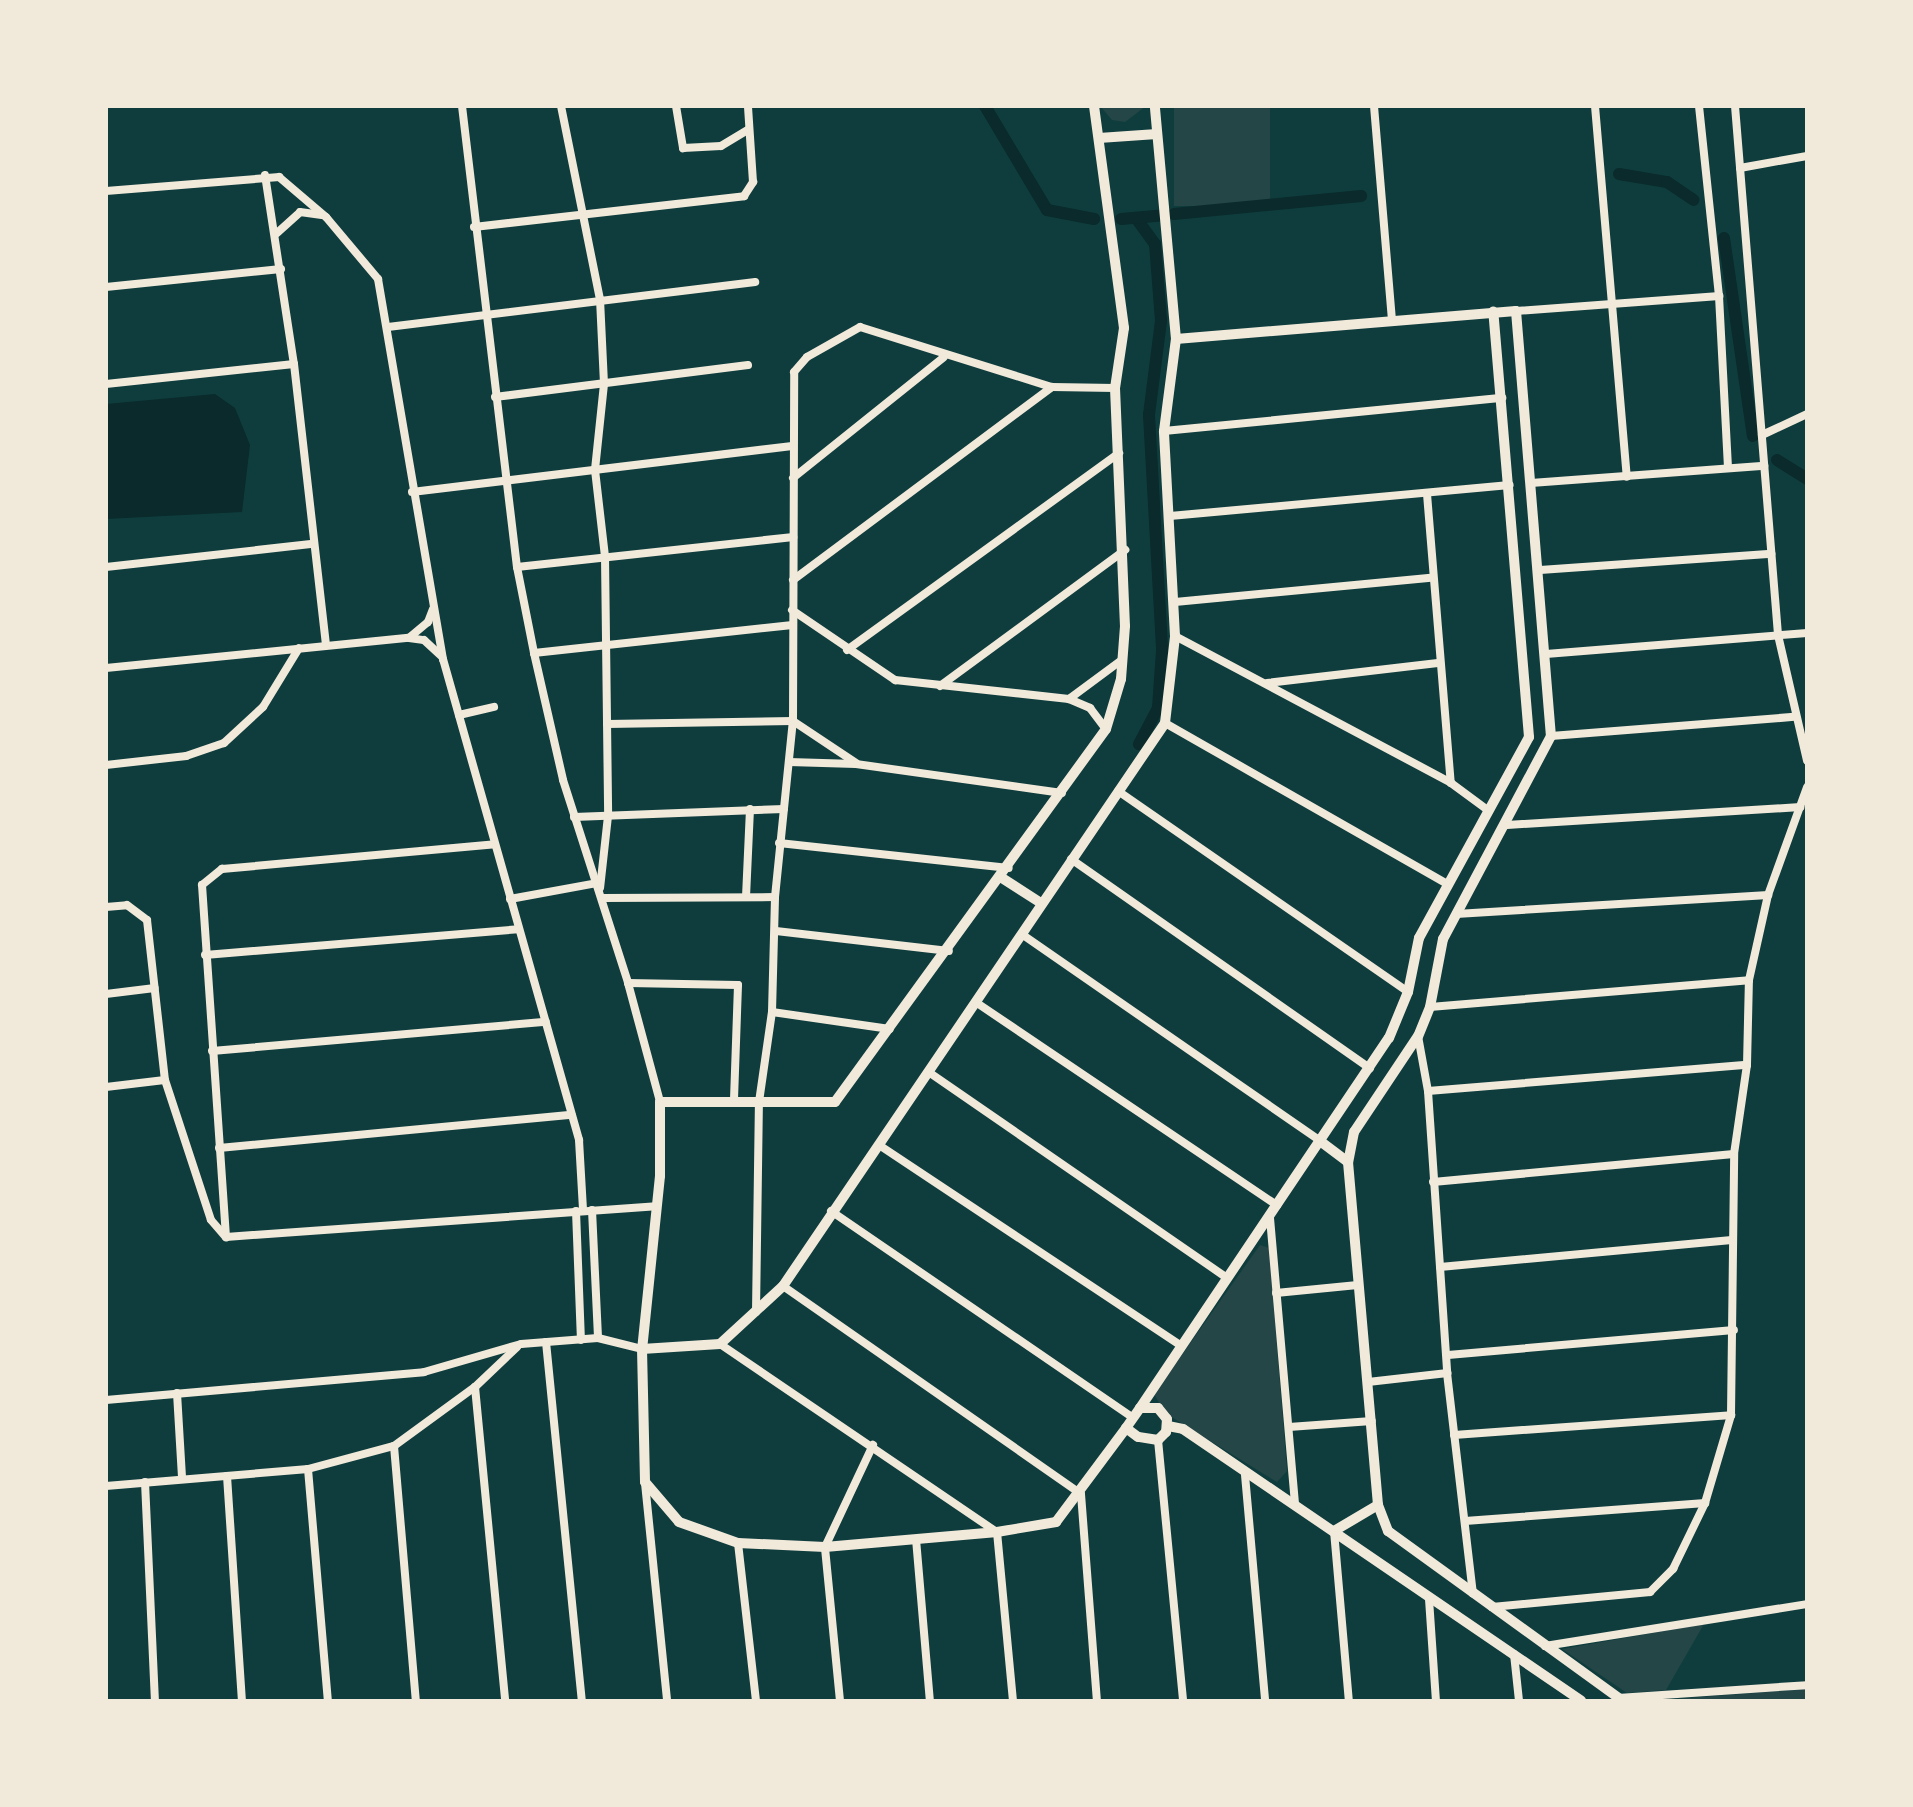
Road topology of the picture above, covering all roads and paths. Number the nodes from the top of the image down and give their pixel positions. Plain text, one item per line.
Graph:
1 (561, 106) edge
2 (676, 106) edge
3 (748, 106) edge
4 (1094, 106) edge
5 (1155, 106) edge
6 (1374, 106) edge
7 (1595, 106) edge
8 (1699, 106) edge
9 (1735, 106) edge
10 (461, 109) edge
11 (748, 130) junction
12 (1157, 134) junction
13 (1099, 138) junction
14 (1807, 156) edge
15 (1740, 168) junction
16 (265, 175) junction
17 (106, 191) edge
18 (583, 216) junction
19 (326, 217) junction
20 (474, 227) junction
21 (277, 233) junction
22 (281, 269) junction
23 (755, 282) dead end
24 (106, 287) edge
25 (1719, 296) junction
26 (600, 299) junction
27 (1611, 304) junction
28 (1516, 311) junction
29 (1493, 312) junction
30 (484, 315) junction
31 (1392, 321) junction
32 (388, 327) junction
33 (1176, 339) junction
34 (944, 357) junction
35 (294, 364) junction
36 (748, 365) dead end
37 (106, 384) edge
38 (604, 384) junction
39 (1052, 387) junction
40 (1115, 388) junction
41 (495, 397) junction
42 (1502, 398) junction
43 (1807, 414) edge
44 (1164, 431) junction
45 (1762, 435) junction
46 (792, 446) junction
47 (1119, 453) junction
48 (1764, 466) junction
49 (1728, 468) junction
50 (595, 470) junction
51 (1627, 477) junction
52 (793, 478) junction
53 (1531, 483) junction
54 (507, 485) junction
55 (1510, 485) junction
56 (412, 492) junction
57 (1427, 494) junction
58 (1170, 516) junction
59 (793, 537) junction
60 (311, 544) junction
61 (1125, 550) junction
62 (1771, 554) junction
63 (605, 557) junction
64 (106, 567) edge
65 (517, 567) junction
66 (1540, 570) junction
67 (1431, 578) junction
68 (793, 580) junction
69 (1175, 602) junction
70 (434, 607) junction
71 (792, 610) junction
72 (792, 625) junction
73 (1807, 633) edge
74 (1778, 635) junction
75 (1175, 636) junction
76 (409, 638) junction
77 (326, 644) junction
78 (605, 647) junction
79 (299, 648) junction
80 (847, 650) junction
81 (534, 653) junction
82 (1546, 654) junction
83 (443, 659) junction
84 (1123, 659) junction
85 (1438, 663) junction
86 (106, 668) edge
87 (1266, 683) junction
88 (939, 687) junction
89 (1069, 699) junction
90 (494, 707) dead end
91 (459, 715) junction
92 (1794, 717) junction
93 (793, 721) junction
94 (1165, 723) junction
95 (607, 724) junction
96 (1106, 729) junction
97 (1551, 736) junction
98 (1807, 761) edge
99 (789, 762) junction
100 (856, 764) junction
101 (106, 765) edge
102 (1451, 783) junction
103 (1807, 787) edge
104 (1118, 791) junction
105 (1063, 793) junction
106 (1800, 807) junction
107 (750, 809) junction
108 (784, 809) junction
109 (1489, 811) junction
110 (608, 816) junction
111 (574, 817) junction
112 (1507, 825) junction
113 (779, 843) junction
114 (495, 844) junction
115 (1071, 859) junction
116 (1009, 868) junction
117 (1002, 878) junction
118 (1447, 884) junction
119 (600, 890) junction
120 (1768, 895) junction
121 (746, 897) junction
122 (775, 897) junction
123 (510, 899) junction
124 (1037, 901) junction
125 (106, 907) edge
126 (1456, 914) junction
127 (518, 929) junction
128 (776, 931) junction
129 (1023, 935) junction
130 (949, 951) junction
131 (205, 955) junction
132 (1749, 980) junction
133 (628, 983) junction
134 (155, 988) junction
135 (1408, 992) junction
136 (106, 994) edge
137 (977, 1003) junction
138 (1430, 1007) junction
139 (772, 1012) junction
140 (546, 1022) junction
141 (890, 1029) junction
142 (1418, 1036) junction
143 (212, 1051) junction
144 (1747, 1065) junction
145 (1370, 1068) junction
146 (930, 1073) junction
147 (165, 1080) junction
148 (106, 1087) edge
149 (1428, 1091) junction
150 (660, 1102) junction
151 (734, 1102) junction
152 (759, 1102) junction
153 (571, 1115) junction
154 (1320, 1141) junction
155 (879, 1145) junction
156 (219, 1148) junction
157 (1734, 1154) junction
158 (1348, 1162) junction
159 (1433, 1182) junction
160 (1277, 1205) junction
161 (656, 1206) junction
162 (584, 1210) junction
163 (831, 1211) junction
164 (1270, 1218) junction
165 (226, 1237) junction
166 (1732, 1240) junction
167 (1440, 1267) junction
168 (1226, 1277) junction
169 (1358, 1285) junction
170 (783, 1286) junction
171 (1276, 1293) junction
172 (756, 1316) junction
173 (1734, 1330) junction
174 (598, 1338) junction
175 (581, 1340) junction
176 (546, 1342) junction
177 (521, 1344) junction
178 (720, 1344) junction
179 (1181, 1346) junction
180 (642, 1349) junction
181 (1448, 1355) junction
182 (1447, 1373) junction
183 (1368, 1382) junction
184 (475, 1387) junction
185 (177, 1393) junction
186 (106, 1400) edge
187 (1137, 1413) junction
188 (1731, 1415) junction
189 (1372, 1421) junction
190 (1168, 1426) junction
191 (1289, 1427) junction
192 (1126, 1428) junction
193 (1454, 1435) junction
194 (1158, 1440) junction
195 (873, 1445) junction
196 (394, 1446) junction
197 (308, 1469) junction
198 (1245, 1475) junction
199 (227, 1476) junction
200 (182, 1478) junction
201 (145, 1482) junction
202 (645, 1482) junction
203 (106, 1486) edge
204 (1081, 1494) junction
205 (1705, 1503) junction
206 (1295, 1505) junction
207 (1378, 1505) junction
208 (1465, 1521) junction
209 (1334, 1531) junction
210 (997, 1532) junction
211 (916, 1539) junction
212 (738, 1543) junction
213 (825, 1547) junction
214 (1473, 1593) junction
215 (1429, 1599) junction
216 (1807, 1604) edge
217 (1491, 1607) junction
218 (1545, 1646) junction
219 (1514, 1653) junction
220 (1807, 1685) edge
221 (1620, 1700) edge
222 (155, 1701) edge
223 (242, 1701) edge
224 (328, 1701) edge
225 (416, 1701) edge
226 (505, 1701) edge
227 (582, 1701) edge
228 (667, 1701) edge
229 (756, 1701) edge
230 (840, 1701) edge
231 (930, 1701) edge
232 (1013, 1701) edge
233 (1097, 1701) edge
234 (1183, 1701) edge
235 (1265, 1701) edge
236 (1349, 1701) edge
237 (1436, 1701) edge
238 (1519, 1701) edge
239 (1581, 1701) edge

1 - 18 street
2 - 11 street
3 - 11 street
4 - 13 street
5 - 12 street
6 - 31 street
7 - 27 street
8 - 25 street
9 - 15 street
10 - 20 street
11 - 18 street
12 - 13 street
12 - 33 street
13 - 40 street
14 - 15 street
15 - 45 street
16 - 17 street
16 - 19 street
16 - 21 street
18 - 20 street
18 - 26 street
19 - 21 street
19 - 32 street
20 - 30 street
21 - 22 street
22 - 24 street
22 - 35 street
23 - 26 street
25 - 27 street
25 - 49 street
26 - 30 street
26 - 38 street
27 - 28 street
27 - 51 street
28 - 29 street
28 - 53 street
29 - 31 street
29 - 42 street
30 - 32 street
30 - 41 street
31 - 33 street
32 - 56 street
33 - 44 street
34 - 39 street
34 - 46 street
34 - 52 street
35 - 37 street
35 - 60 street
36 - 38 street
38 - 41 street
38 - 50 street
39 - 40 street
39 - 68 street
40 - 47 street
41 - 54 street
42 - 44 street
42 - 55 street
43 - 45 street
44 - 58 street
45 - 48 street
46 - 50 street
46 - 52 street
47 - 61 street
47 - 80 street
48 - 49 street
48 - 62 street
49 - 51 street
50 - 54 street
50 - 63 street
51 - 53 street
52 - 59 street
53 - 66 street
54 - 56 street
54 - 65 street
55 - 57 street
55 - 109 street
56 - 70 street
57 - 58 street
57 - 67 street
58 - 69 street
59 - 63 street
59 - 68 street
60 - 64 street
60 - 77 street
61 - 84 street
61 - 88 street
62 - 66 street
62 - 74 street
63 - 65 street
63 - 78 street
65 - 81 street
66 - 82 street
67 - 69 street
67 - 85 street
68 - 71 street
69 - 75 street
70 - 76 street
70 - 83 street
71 - 72 street
71 - 80 street
72 - 78 street
72 - 93 street
73 - 74 street
74 - 82 street
74 - 92 street
75 - 87 street
75 - 94 street
76 - 77 street
76 - 83 street
77 - 79 street
78 - 81 street
78 - 95 street
79 - 86 street
79 - 101 street
80 - 88 street
81 - 111 street
82 - 97 street
83 - 91 street
84 - 89 street
84 - 96 street
85 - 87 street
85 - 102 street
87 - 102 street
88 - 89 street
89 - 96 street
90 - 91 street
91 - 114 street
92 - 97 street
92 - 98 street
93 - 95 street
93 - 99 street
93 - 100 street
94 - 104 street
94 - 118 street
95 - 110 street
96 - 105 street
97 - 112 street
99 - 100 street
99 - 108 street
100 - 105 street
102 - 109 street
103 - 106 street
104 - 115 street
104 - 135 street
105 - 116 street
106 - 112 street
106 - 120 street
107 - 108 street
107 - 110 street
107 - 121 street
108 - 113 street
109 - 118 street
110 - 111 street
110 - 119 street
111 - 119 street
112 - 126 street
113 - 116 street
113 - 122 street
114 - 123 street
114 - 131 street
115 - 124 street
115 - 145 street
116 - 117 street
117 - 124 street
117 - 130 street
118 - 135 street
119 - 121 street
119 - 123 street
119 - 133 street
120 - 126 street
120 - 132 street
121 - 122 street
122 - 128 street
123 - 127 street
124 - 129 street
125 - 134 street
126 - 138 street
127 - 131 street
127 - 140 street
128 - 130 street
128 - 139 street
129 - 137 street
129 - 154 street
130 - 141 street
131 - 143 street
132 - 138 street
132 - 144 street
133 - 150 street
133 - 151 street
134 - 136 street
134 - 147 street
135 - 145 street
137 - 146 street
137 - 160 street
138 - 142 street
139 - 141 street
139 - 152 street
140 - 143 street
140 - 153 street
141 - 152 street
142 - 149 street
142 - 158 street
143 - 156 street
144 - 149 street
144 - 157 street
145 - 154 street
146 - 155 street
146 - 168 street
147 - 148 street
147 - 165 street
149 - 159 street
150 - 151 street
150 - 161 street
151 - 152 street
152 - 172 street
153 - 156 street
153 - 162 street
154 - 158 street
154 - 160 street
155 - 163 street
155 - 179 street
156 - 165 street
157 - 159 street
157 - 166 street
158 - 169 street
159 - 167 street
160 - 164 street
161 - 162 street
161 - 180 street
162 - 165 street
162 - 174 street
162 - 175 street
163 - 170 street
163 - 187 street
164 - 168 street
164 - 171 street
166 - 167 street
166 - 173 street
167 - 181 street
168 - 179 street
169 - 171 street
169 - 183 street
170 - 172 street
170 - 204 street
171 - 191 street
172 - 178 street
173 - 181 street
173 - 188 street
174 - 175 street
174 - 180 street
175 - 176 street
176 - 177 street
176 - 227 street
177 - 184 street
177 - 185 street
178 - 180 street
178 - 195 street
179 - 187 street
180 - 202 street
181 - 182 street
182 - 183 street
182 - 193 street
183 - 189 street
184 - 196 street
184 - 226 street
185 - 186 street
185 - 200 street
187 - 190 street
187 - 192 street
188 - 193 street
188 - 205 street
189 - 191 street
189 - 207 street
190 - 194 street
190 - 198 street
191 - 206 street
192 - 194 street
192 - 204 street
193 - 208 street
194 - 234 street
195 - 210 street
195 - 213 street
196 - 197 street
196 - 225 street
197 - 199 street
197 - 224 street
198 - 206 street
198 - 235 street
199 - 200 street
199 - 223 street
200 - 201 street
201 - 203 street
201 - 222 street
202 - 212 street
202 - 228 street
204 - 210 street
204 - 233 street
205 - 208 street
205 - 217 street
206 - 209 street
207 - 209 street
207 - 214 street
208 - 214 street
209 - 215 street
209 - 236 street
210 - 211 street
210 - 232 street
211 - 213 street
211 - 231 street
212 - 213 street
212 - 229 street
213 - 230 street
214 - 217 street
215 - 219 street
215 - 237 street
216 - 218 street
217 - 218 street
218 - 221 street
219 - 238 street
219 - 239 street
220 - 221 street

